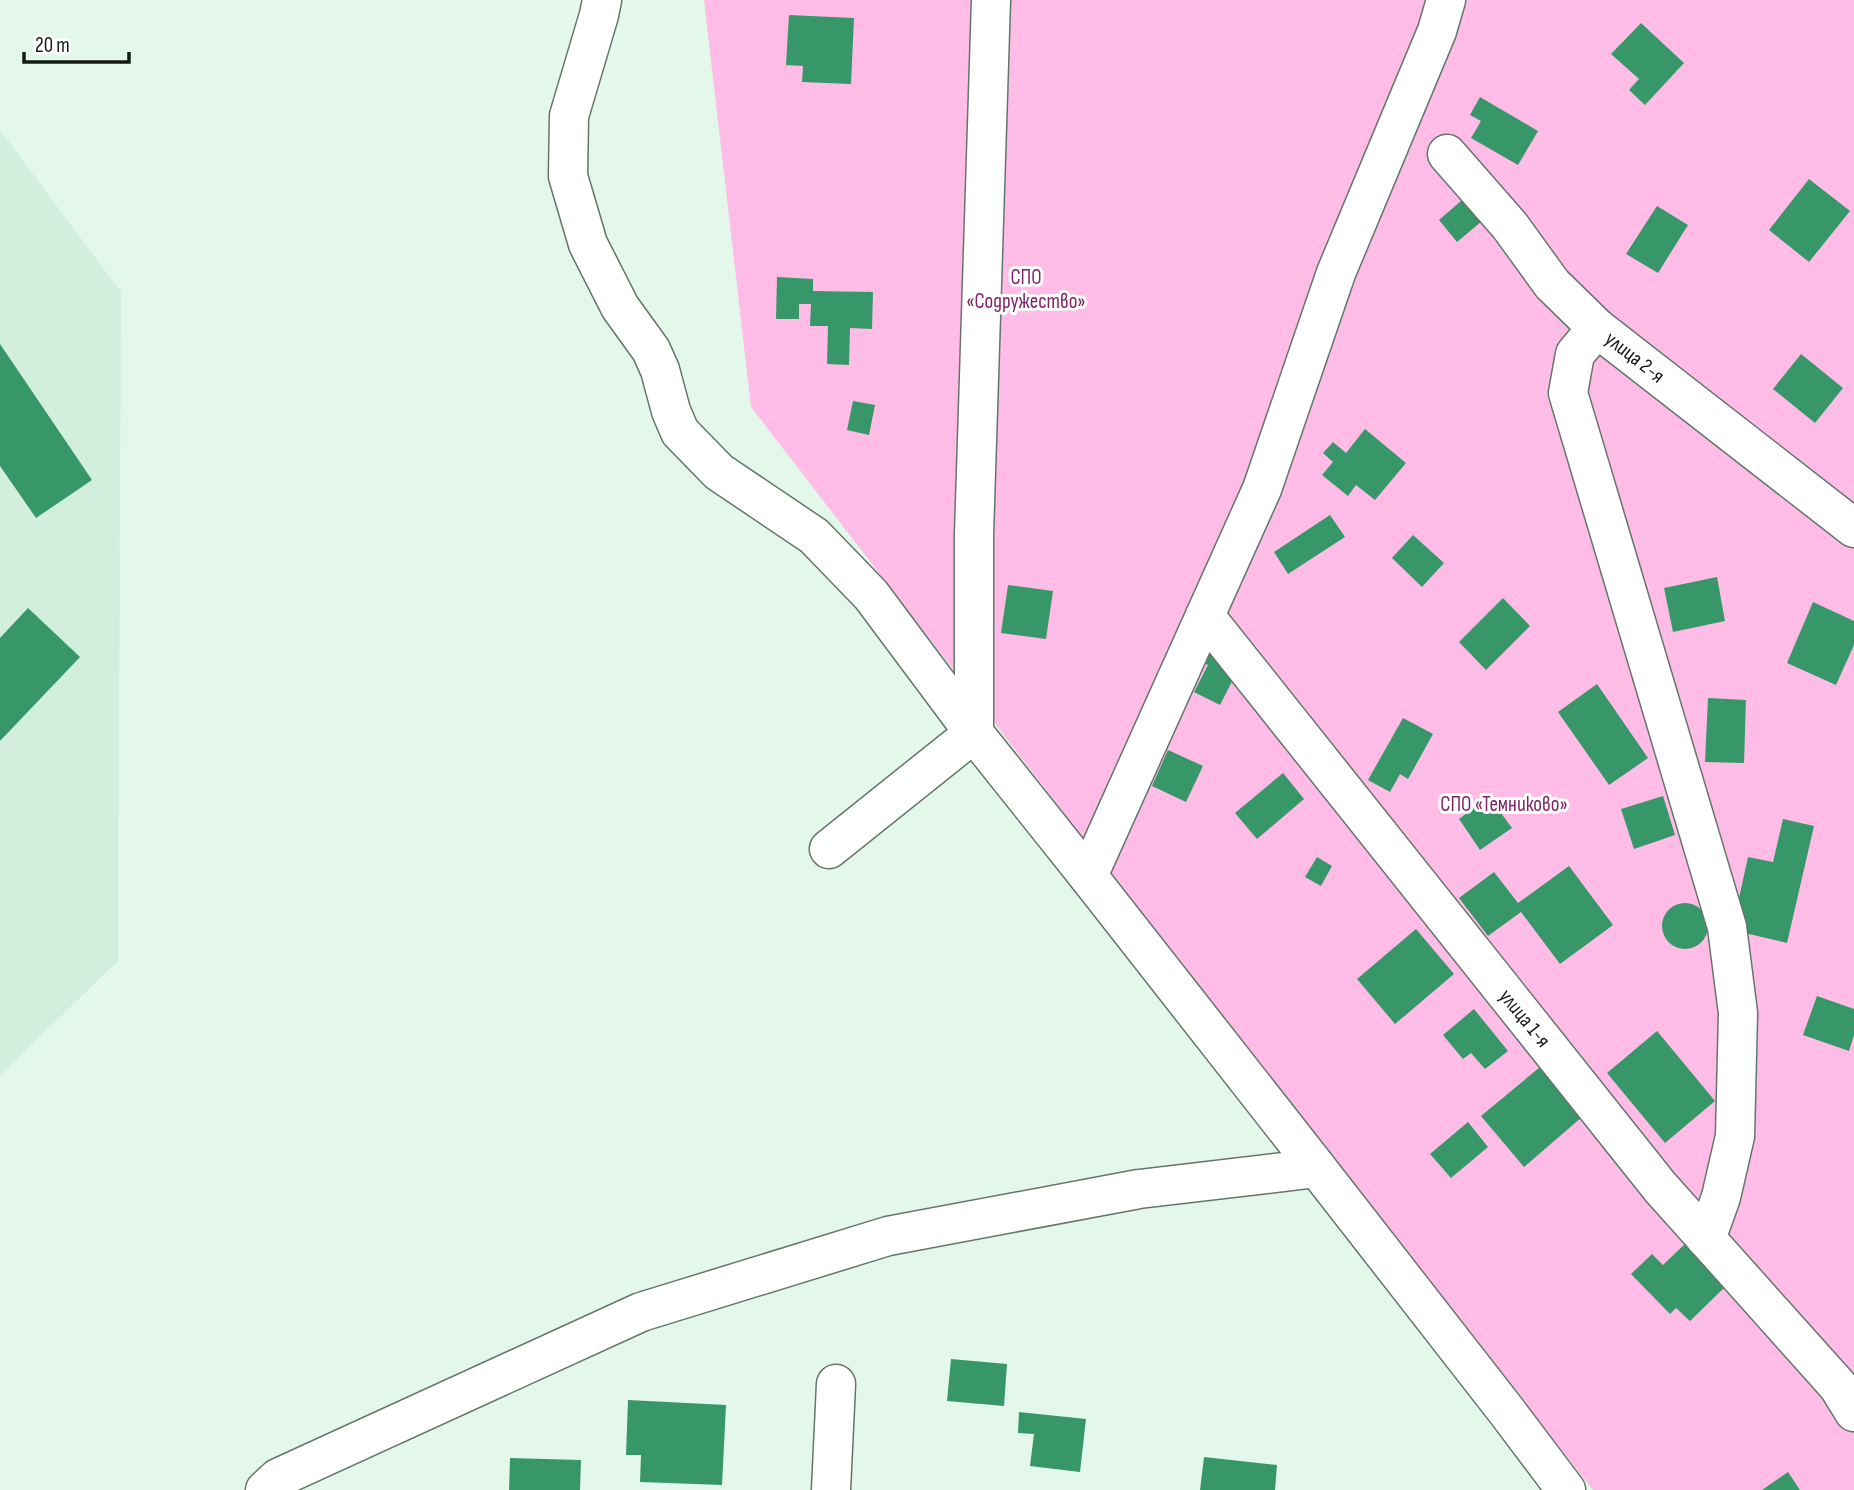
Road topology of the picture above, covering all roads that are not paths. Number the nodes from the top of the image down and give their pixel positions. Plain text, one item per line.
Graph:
1 (991, 0) edge
2 (1446, 0) edge
3 (597, 5) edge
4 (1447, 154) dead end
5 (1597, 328) junction
6 (1854, 528) edge
7 (1205, 616) junction
8 (974, 733) junction
9 (829, 849) dead end
10 (1088, 876) junction
11 (1317, 1168) junction
12 (1706, 1240) junction
13 (836, 1384) dead end
14 (1854, 1412) edge
15 (265, 1490) edge
16 (831, 1490) edge
17 (1566, 1490) edge

1 - 8 street
2 - 7 street
3 - 8 street
4 - 5 street, улица 2-я
5 - 6 street, улица 2-я
5 - 12 street
7 - 10 street
7 - 12 street, улица 1-я
8 - 9 street
8 - 10 street
10 - 11 street
11 - 15 street
11 - 17 street
12 - 14 street, улица 1-я
13 - 16 street

